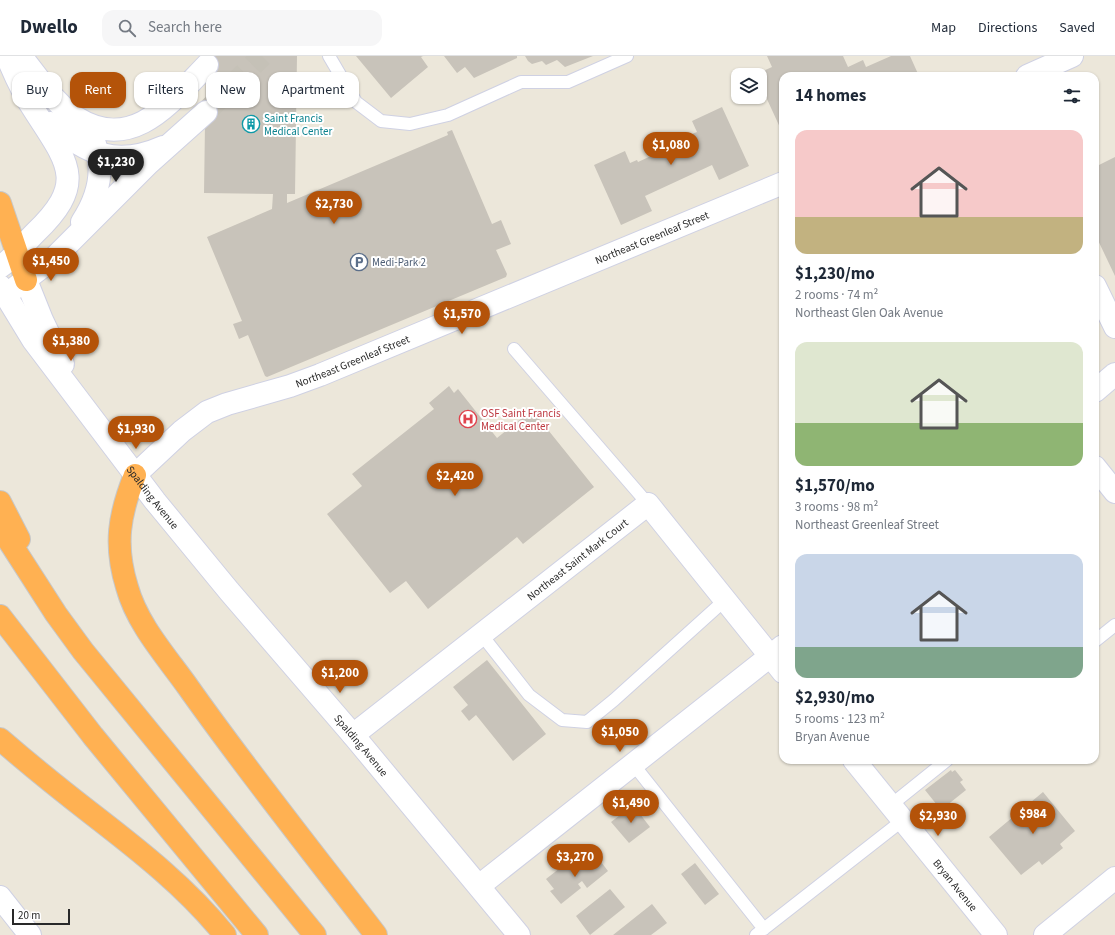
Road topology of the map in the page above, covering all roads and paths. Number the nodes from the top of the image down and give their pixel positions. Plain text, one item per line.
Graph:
1 (329, 56) edge
2 (627, 56) edge
3 (1072, 56) edge
4 (13, 60) edge
5 (207, 65) dead end
6 (1036, 72) edge
7 (66, 110) junction
8 (98, 154) junction
9 (779, 186) edge
10 (0, 203) edge
11 (55, 256) junction
12 (8, 261) edge
13 (26, 280) junction
14 (2, 293) edge
15 (1099, 294) edge
16 (1115, 327) edge
17 (514, 349) dead end
18 (1115, 374) edge
19 (1099, 388) edge
20 (112, 446) junction
21 (1099, 472) edge
22 (135, 475) junction
23 (1115, 492) edge
24 (0, 502) edge
25 (648, 504) junction
26 (0, 527) edge
27 (725, 600) junction
28 (0, 616) edge
29 (1115, 625) edge
30 (0, 631) edge
31 (481, 634) junction
32 (1099, 638) edge
33 (83, 651) junction
34 (779, 658) edge
35 (353, 735) junction
36 (0, 739) edge
37 (633, 764) junction
38 (858, 764) edge
39 (943, 764) edge
40 (897, 813) junction
41 (186, 848) junction
42 (1115, 878) edge
43 (479, 886) junction
44 (0, 897) edge
45 (760, 932) edge
46 (30, 935) edge
47 (225, 935) edge
48 (257, 935) edge
49 (315, 935) edge
50 (376, 935) edge
51 (519, 935) edge
52 (996, 935) edge
53 (1045, 935) edge

1 - 2 lane
3 - 6 street
4 - 7 street
4 - 8 street
4 - 12 street
5 - 7 street
7 - 8 street
8 - 11 street
8 - 11 street
9 - 22 street, Northeast Greenleaf Street
10 - 12 highway
11 - 13 street
12 - 13 highway
13 - 14 street
13 - 20 street, Spalding Avenue
14 - 20 street, Spalding Avenue
15 - 16 street
17 - 25 lane
18 - 19 street
20 - 22 street, Spalding Avenue
21 - 23 street
22 - 35 street, Spalding Avenue
22 - 50 highway
24 - 33 highway
25 - 27 street
25 - 31 street, Northeast Saint Mark Court
26 - 33 highway
27 - 31 lane
27 - 34 street
28 - 41 highway
29 - 32 lane
30 - 41 highway
31 - 35 street, Northeast Saint Mark Court
33 - 49 highway
34 - 37 street
35 - 43 street, Spalding Avenue
36 - 47 highway
37 - 43 street
37 - 45 lane
38 - 40 street, Bryan Avenue
39 - 40 lane
40 - 45 lane
40 - 52 street, Bryan Avenue
41 - 48 highway
42 - 53 street
43 - 51 street, Spalding Avenue
44 - 46 street

